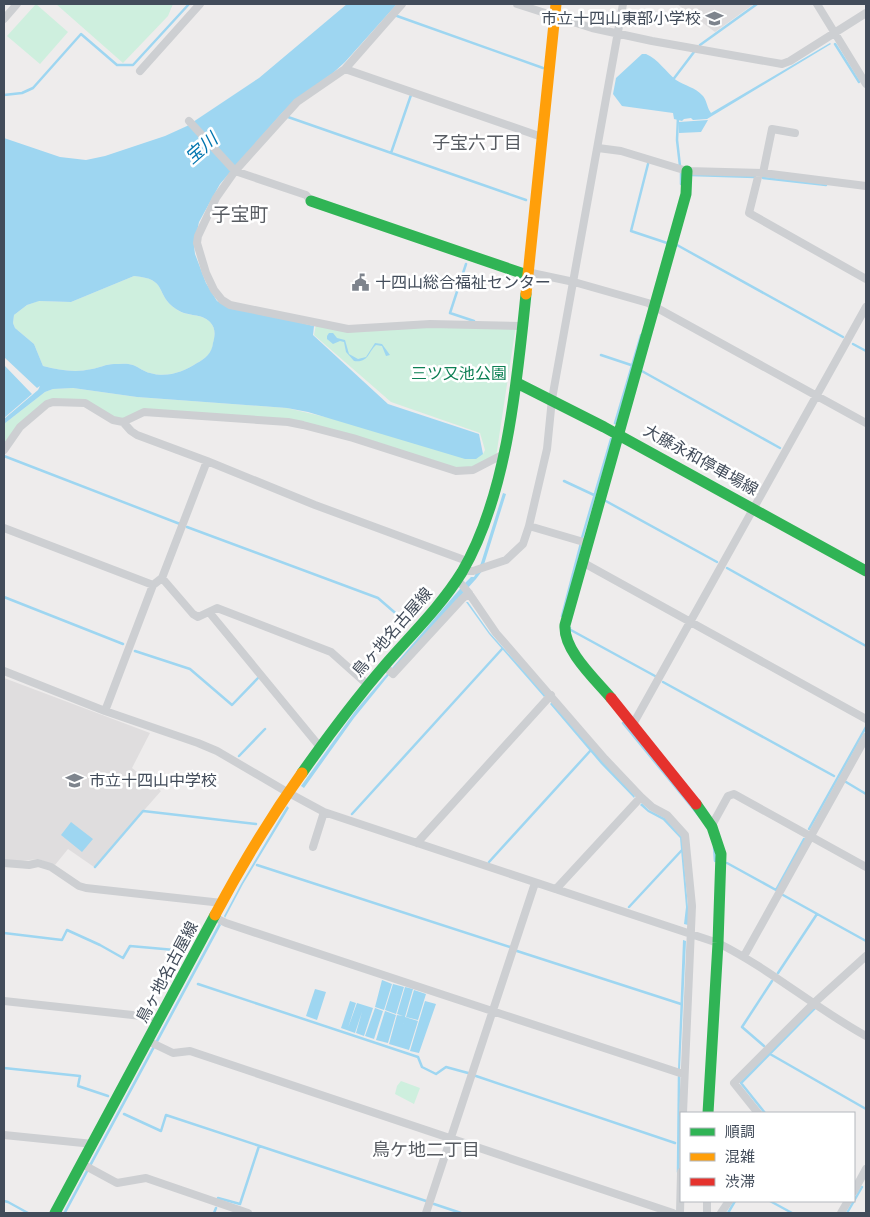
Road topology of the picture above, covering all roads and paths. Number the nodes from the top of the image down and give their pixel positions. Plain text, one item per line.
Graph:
1 (17, 4) edge
2 (200, 4) edge
3 (402, 4) edge
4 (517, 4) edge
5 (556, 4) edge
6 (623, 4) edge
7 (817, 4) edge
8 (866, 13) edge
9 (554, 16) junction
10 (4, 18) edge
11 (835, 32) junction
12 (619, 33) junction
13 (345, 70) junction
14 (140, 71) dead end
15 (866, 84) edge
16 (189, 121) dead end
17 (795, 133) dead end
18 (542, 137) junction
19 (598, 148) junction
20 (235, 171) junction
21 (686, 171) junction
22 (761, 173) junction
23 (866, 186) edge
24 (311, 201) joint
25 (527, 273) junction
26 (866, 279) edge
27 (574, 282) junction
28 (654, 306) junction
29 (866, 307) edge
30 (522, 326) junction
31 (517, 383) junction
32 (816, 396) junction
33 (552, 399) junction
34 (123, 422) junction
35 (866, 423) edge
36 (617, 434) junction
37 (4, 450) edge
38 (502, 455) junction
39 (207, 461) junction
40 (754, 508) junction
41 (529, 526) junction
42 (4, 528) edge
43 (587, 543) junction
44 (582, 562) junction
45 (866, 572) edge
46 (464, 573) junction
47 (162, 578) junction
48 (153, 585) junction
49 (468, 593) junction
50 (208, 612) junction
51 (690, 623) junction
52 (388, 669) junction
53 (4, 671) edge
54 (368, 685) junction
55 (551, 695) junction
56 (105, 711) junction
57 (866, 720) edge
58 (632, 726) junction
59 (866, 737) edge
60 (320, 747) junction
61 (287, 792) junction
62 (641, 797) junction
63 (324, 812) junction
64 (712, 826) junction
65 (811, 836) junction
66 (417, 842) junction
67 (313, 847) dead end
68 (4, 863) edge
69 (866, 867) edge
70 (535, 883) junction
71 (556, 889) junction
72 (222, 903) junction
73 (214, 917) junction
74 (690, 935) junction
75 (718, 943) junction
76 (744, 956) junction
77 (866, 956) edge
78 (4, 1001) edge
79 (814, 1003) junction
80 (494, 1011) junction
81 (160, 1018) junction
82 (866, 1036) edge
83 (153, 1043) junction
84 (683, 1074) junction
85 (682, 1112) edge
86 (708, 1112) edge
87 (757, 1112) edge
88 (4, 1135) edge
89 (451, 1138) junction
90 (93, 1144) junction
91 (86, 1167) junction
92 (866, 1169) edge
93 (860, 1179) edge
94 (728, 1202) edge
95 (847, 1202) edge
96 (56, 1213) edge
97 (248, 1213) edge
98 (426, 1213) edge
99 (673, 1213) edge
100 (721, 1213) edge
101 (841, 1213) edge

1 - 10 street
2 - 14 street
3 - 13 street
4 - 9 street
5 - 9 main road, 鳥ヶ地名古屋線
6 - 12 street
7 - 11 street
8 - 11 street
9 - 12 street
9 - 18 main road, 鳥ヶ地名古屋線
11 - 12 street
11 - 15 street
12 - 19 street
13 - 18 street
13 - 20 street
16 - 20 street
17 - 22 street
18 - 25 main road, 鳥ヶ地名古屋線
19 - 21 street
19 - 27 street
20 - 24 street
20 - 30 street
21 - 22 street
21 - 28 main road
22 - 23 street
22 - 26 street
24 - 25 main road
25 - 27 street
25 - 30 main road, 鳥ヶ地名古屋線
27 - 28 street
27 - 33 street
28 - 32 street
28 - 36 main road
29 - 32 street
30 - 31 main road, 鳥ヶ地名古屋線
31 - 33 main road, 大藤永和停車場線
31 - 38 main road, 鳥ヶ地名古屋線
32 - 35 street
32 - 40 street
33 - 36 main road, 大藤永和停車場線
33 - 41 street
34 - 37 street
34 - 38 street
34 - 39 street
36 - 40 main road, 大藤永和停車場線
36 - 43 main road
38 - 46 main road, 鳥ヶ地名古屋線
39 - 46 street
39 - 47 street
40 - 45 main road, 大藤永和停車場線
40 - 51 street
41 - 43 street
41 - 46 street
42 - 48 street
43 - 44 main road
44 - 51 street
44 - 58 main road
46 - 49 street
46 - 52 main road, 鳥ヶ地名古屋線
47 - 48 street
47 - 50 street
48 - 56 street
49 - 52 street
49 - 55 street
50 - 54 street
50 - 60 street
51 - 57 street
51 - 58 street
52 - 54 main road, 鳥ヶ地名古屋線
53 - 56 street
54 - 60 main road, 鳥ヶ地名古屋線
55 - 62 street
55 - 66 street
56 - 61 street
58 - 64 main road
59 - 65 street
60 - 61 main road, 鳥ヶ地名古屋線
61 - 63 street
61 - 72 main road, 鳥ヶ地名古屋線
62 - 71 street
62 - 74 street
63 - 66 street
63 - 67 street
64 - 65 street
64 - 75 main road
65 - 69 street
65 - 76 street
66 - 70 street
68 - 72 street
70 - 71 street
70 - 80 street
71 - 74 street
72 - 73 main road, 鳥ヶ地名古屋線
73 - 80 street
73 - 81 main road, 鳥ヶ地名古屋線
74 - 75 street
74 - 84 street
75 - 76 street
75 - 86 main road
76 - 79 street
77 - 79 street
78 - 81 street
79 - 82 street
79 - 87 street
80 - 84 street
80 - 89 street
81 - 83 main road, 鳥ヶ地名古屋線
83 - 89 street
83 - 90 main road, 鳥ヶ地名古屋線
84 - 85 street
88 - 90 street
89 - 98 street
89 - 99 street
90 - 91 main road, 鳥ヶ地名古屋線
91 - 96 main road, 鳥ヶ地名古屋線
91 - 97 street
92 - 93 street
94 - 100 street
95 - 101 street

